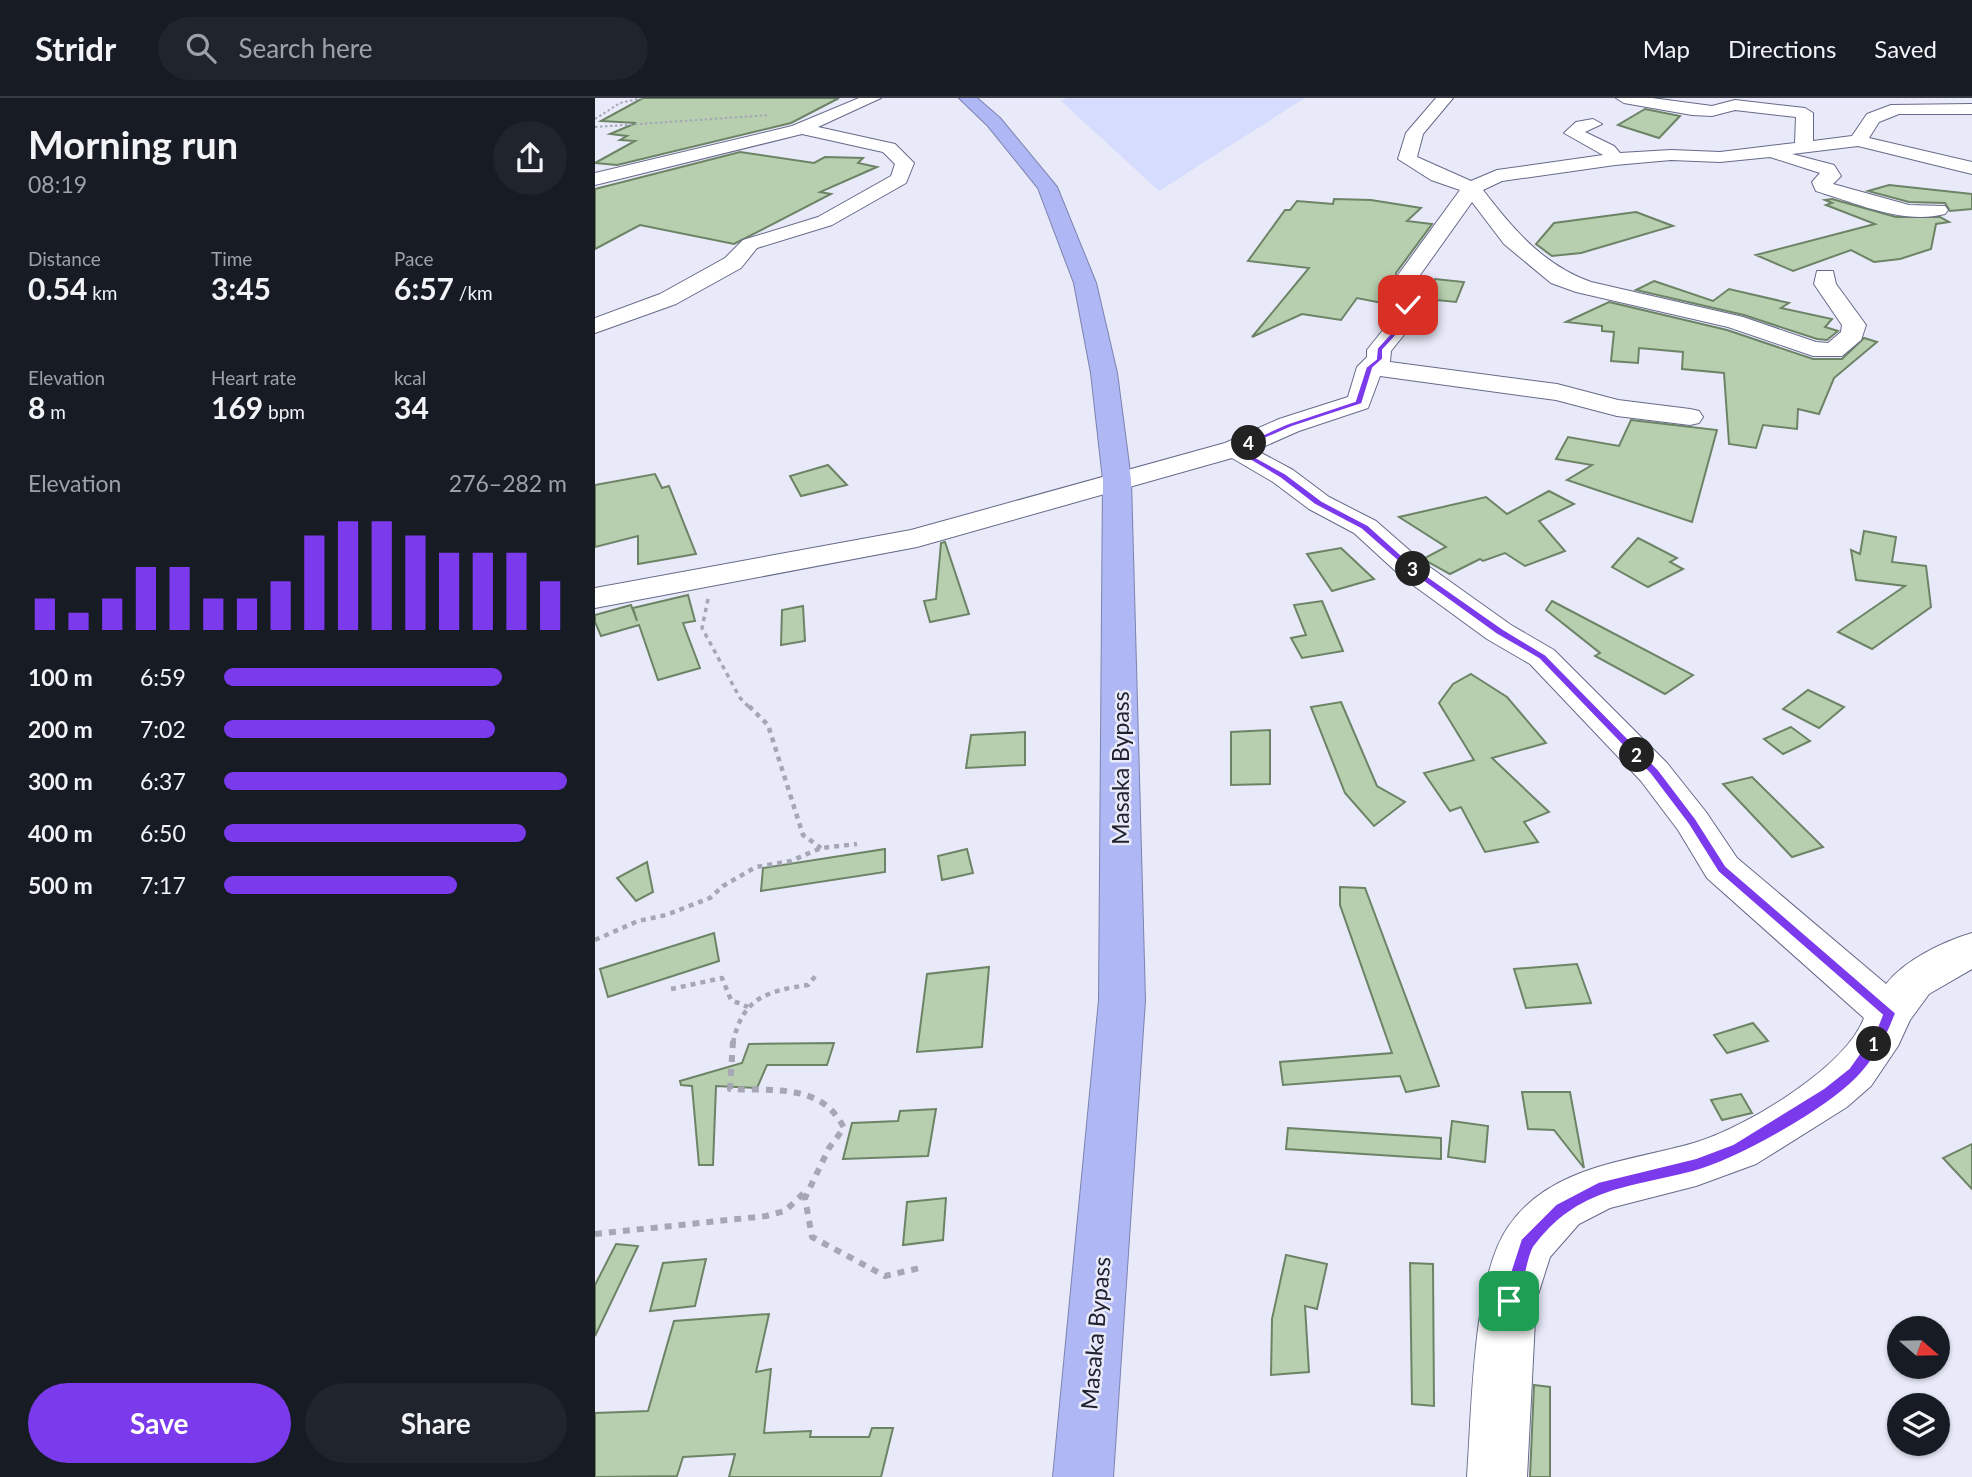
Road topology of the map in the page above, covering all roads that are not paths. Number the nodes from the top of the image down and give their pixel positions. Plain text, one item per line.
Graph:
1 (873, 98) edge
2 (967, 98) edge
3 (1445, 98) edge
4 (1624, 98) edge
5 (1972, 109) edge
6 (1593, 124) dead end
7 (801, 129) junction
8 (1858, 141) junction
9 (1804, 148) junction
10 (1766, 152) junction
11 (1615, 159) junction
12 (1972, 167) edge
13 (595, 179) edge
14 (1472, 188) junction
15 (634, 189) dead end
16 (1938, 210) dead end
17 (750, 244) junction
18 (679, 267) dead end
19 (1825, 276) dead end
20 (595, 326) edge
21 (1370, 367) junction
22 (1690, 417) dead end
23 (1235, 449) junction
24 (1117, 480) junction
25 (595, 598) edge
26 (1972, 949) edge
27 (1889, 1013) junction
28 (1083, 1477) edge
29 (1497, 1477) edge

1 - 7 street
2 - 24 highway, Masaka Bypass
3 - 14 street
4 - 9 street
5 - 8 street
6 - 11 street
7 - 13 street
7 - 15 street
7 - 17 street
8 - 9 street
8 - 12 street
9 - 10 street
10 - 11 street
10 - 16 street
11 - 14 street
14 - 19 street
14 - 21 street
17 - 18 street
17 - 20 street
21 - 22 street
21 - 23 street
23 - 24 street
23 - 27 street
24 - 25 street
24 - 28 highway, Masaka Bypass
26 - 27 street
27 - 29 street

